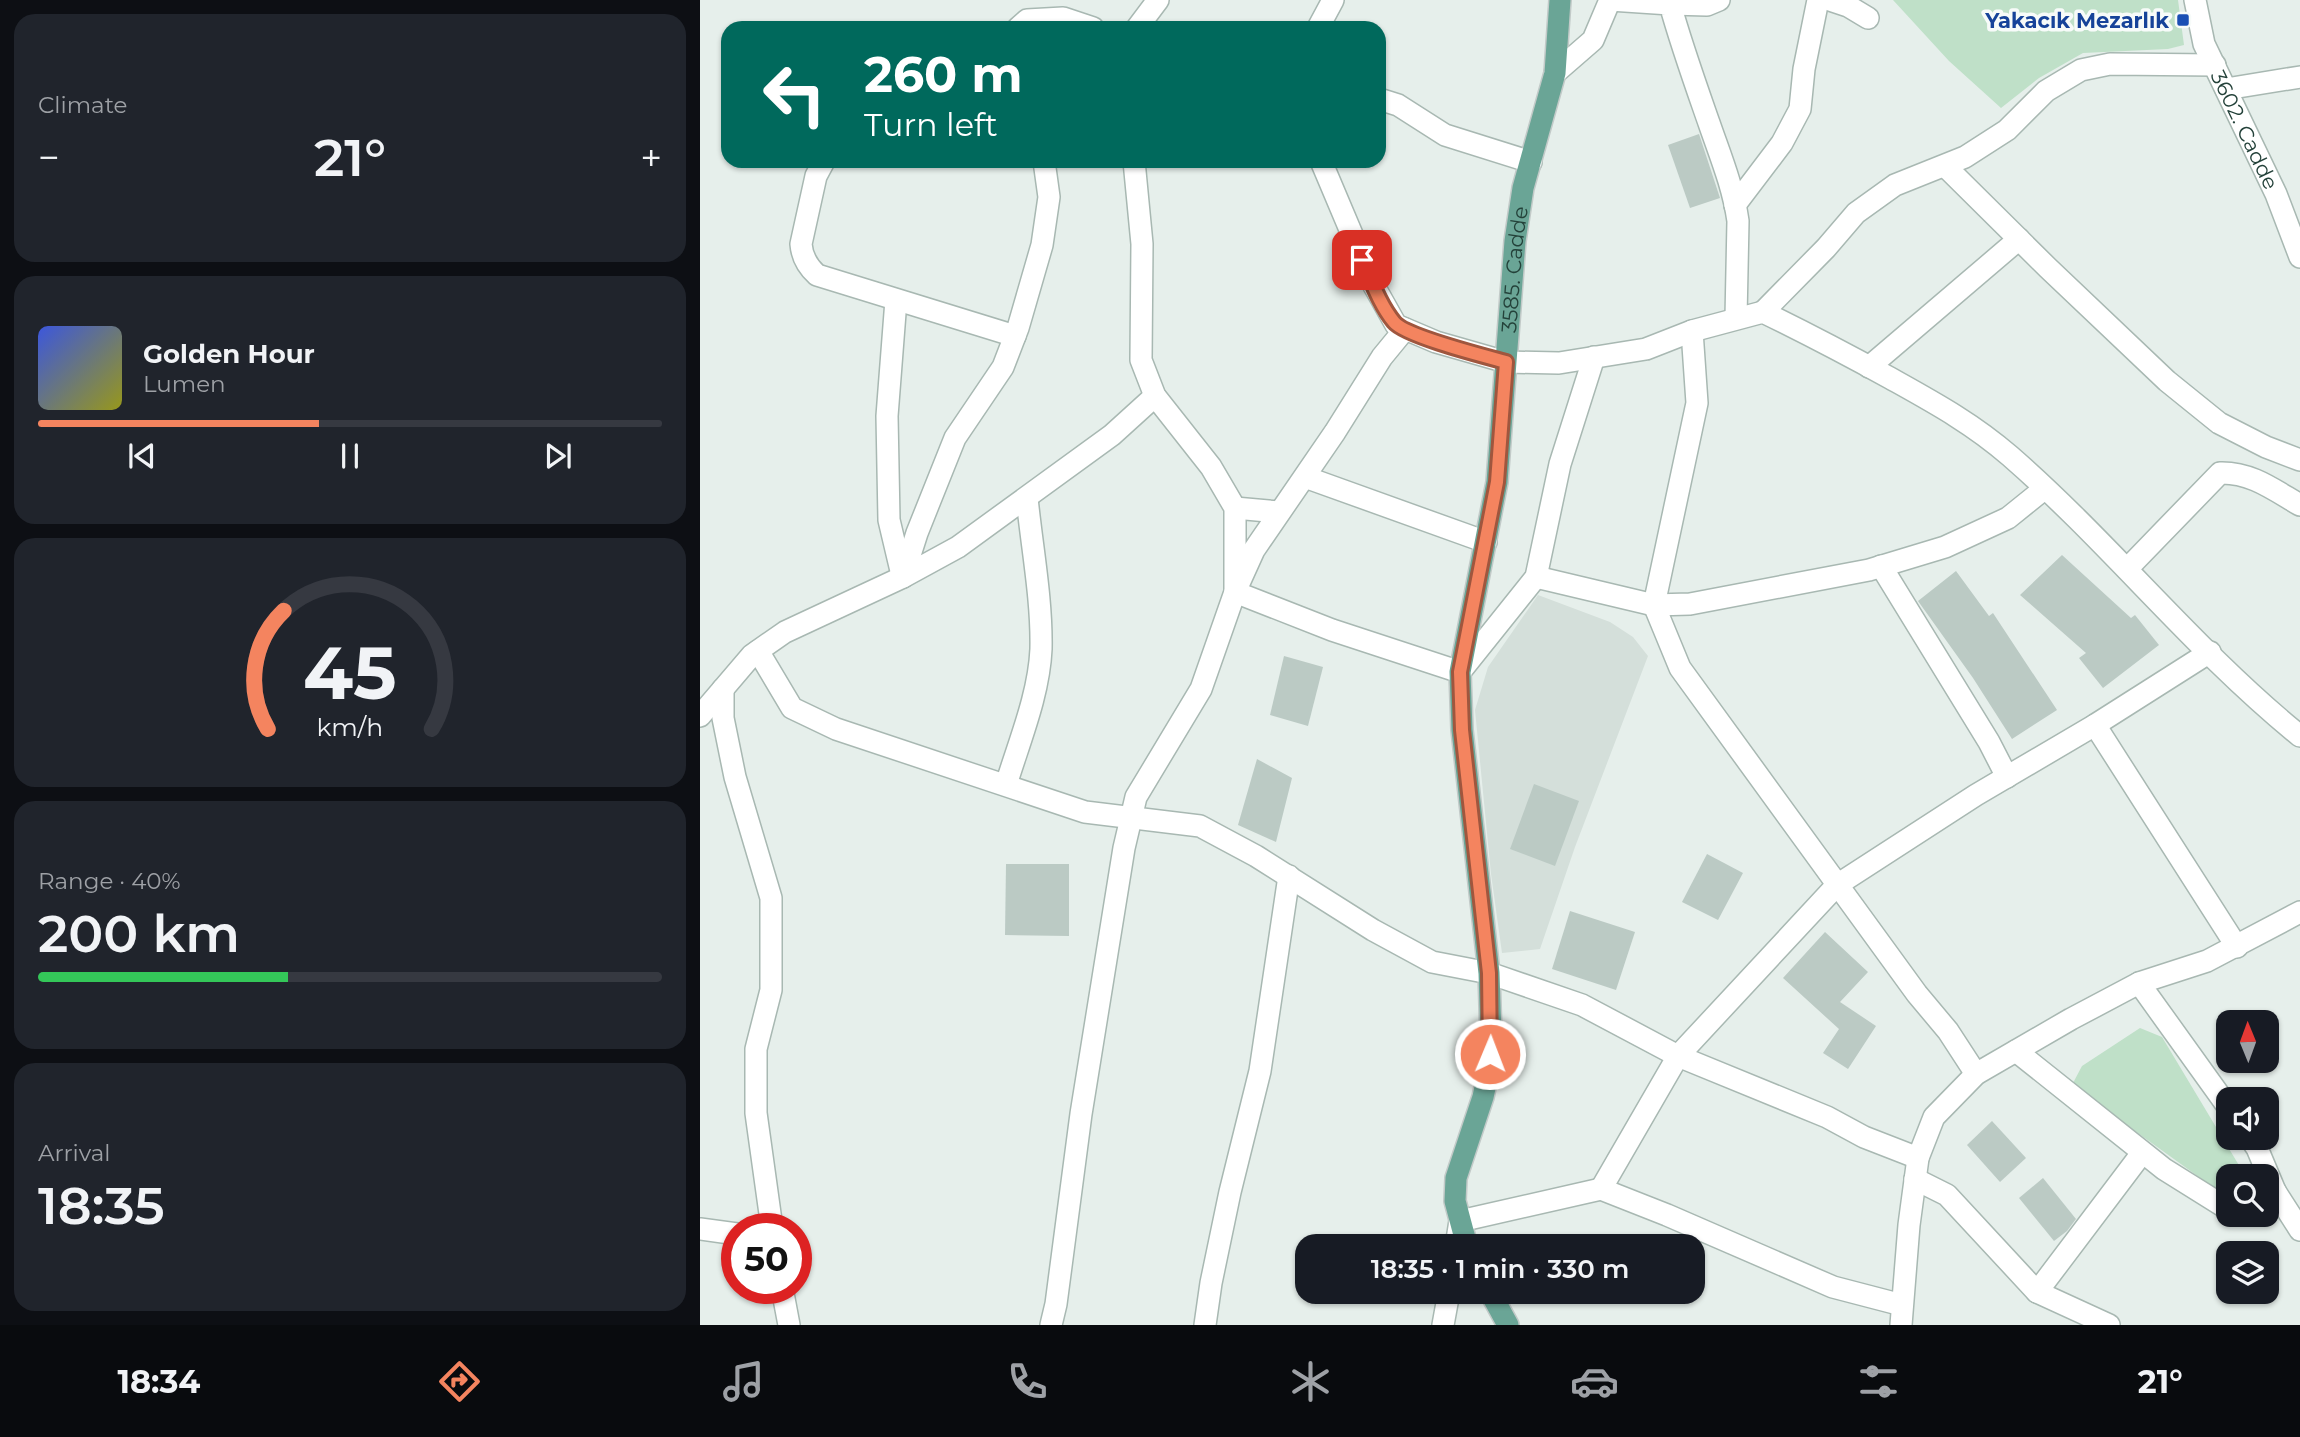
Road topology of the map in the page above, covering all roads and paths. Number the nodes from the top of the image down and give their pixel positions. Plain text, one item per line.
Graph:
1 (1158, 0) edge
2 (1333, 0) edge
3 (1560, 0) edge
4 (1610, 0) edge
5 (1719, 0) edge
6 (1818, 0) edge
7 (1830, 0) edge
8 (2195, 0) edge
9 (1670, 5) junction
10 (1868, 18) dead end
11 (1026, 21) edge
12 (1072, 21) edge
13 (1142, 21) edge
14 (1322, 21) edge
15 (2214, 65) junction
16 (1555, 74) junction
17 (2300, 77) edge
18 (2226, 89) junction
19 (1386, 101) edge
20 (1531, 162) junction
21 (1945, 166) junction
22 (820, 168) edge
23 (1045, 168) edge
24 (1135, 168) edge
25 (1324, 168) edge
26 (1735, 205) junction
27 (2019, 239) junction
28 (2300, 257) edge
29 (896, 300) junction
30 (1763, 312) junction
31 (1736, 318) junction
32 (1405, 328) junction
33 (1692, 331) junction
34 (1015, 336) junction
35 (1594, 357) junction
36 (1506, 362) junction
37 (1869, 367) junction
38 (1155, 396) junction
39 (2300, 460) edge
40 (1305, 477) junction
41 (2044, 489) junction
42 (1027, 498) junction
43 (2300, 505) edge
44 (1235, 508) junction
45 (1279, 512) junction
46 (1486, 542) junction
47 (1881, 566) junction
48 (2127, 569) junction
49 (903, 577) junction
50 (1536, 577) junction
51 (1236, 592) junction
52 (1654, 605) junction
53 (758, 651) junction
54 (2210, 652) junction
55 (1460, 672) junction
56 (723, 689) junction
57 (700, 716) edge
58 (2095, 725) junction
59 (2300, 736) edge
60 (2007, 777) junction
61 (1006, 786) junction
62 (1131, 818) junction
63 (1289, 876) junction
64 (1837, 885) junction
65 (2300, 912) edge
66 (2237, 947) junction
67 (1489, 973) junction
68 (2139, 983) junction
69 (2016, 1051) junction
70 (1678, 1056) junction
71 (1976, 1074) junction
72 (2216, 1090) edge
73 (2142, 1153) junction
74 (1917, 1168) junction
75 (1601, 1189) junction
76 (2216, 1202) edge
77 (2279, 1203) edge
78 (770, 1213) edge
79 (1460, 1221) junction
80 (700, 1229) edge
81 (2300, 1230) edge
82 (721, 1232) edge
83 (1458, 1234) edge
84 (1464, 1234) edge
85 (2037, 1292) junction
86 (785, 1304) edge
87 (1447, 1304) edge
88 (1497, 1304) edge
89 (1902, 1315) edge
90 (789, 1325) edge
91 (1051, 1325) edge
92 (1205, 1325) edge
93 (1443, 1325) edge
94 (1508, 1325) edge
95 (2109, 1325) edge

1 - 13 street
2 - 14 street
3 - 16 main road, 3585. Cadde
4 - 9 street
4 - 16 street
5 - 9 street
6 - 26 street
7 - 10 street
8 - 15 street, 3602. Cadde
9 - 26 street
11 - 12 street
15 - 18 street, 3602. Cadde
15 - 21 street
16 - 20 main road, 3585. Cadde
17 - 18 street
18 - 28 street, 3602. Cadde
19 - 20 street
20 - 36 main road, 3585. Cadde
21 - 27 street
21 - 30 street
22 - 29 street
23 - 34 street
24 - 38 street
25 - 32 street
26 - 31 street
27 - 37 street
27 - 39 street
29 - 34 street
29 - 49 street
30 - 31 street
30 - 37 street
31 - 33 street
32 - 36 street
32 - 40 street
33 - 35 street
33 - 52 street
34 - 49 street
35 - 36 street
35 - 50 street
36 - 46 main road, 3585. Cadde
37 - 41 street
38 - 42 street
38 - 44 street
40 - 45 street
40 - 46 street
41 - 47 street
41 - 48 street
42 - 49 street
42 - 61 street
43 - 48 street
44 - 45 street
44 - 51 street
45 - 51 street
46 - 55 main road, 3585. Cadde
47 - 52 street
47 - 60 street
48 - 54 street
49 - 53 street
50 - 52 street
50 - 55 street
51 - 55 street
51 - 62 street
52 - 64 street
53 - 56 street
53 - 61 street
54 - 58 street
54 - 59 street
55 - 67 main road, 3585. Cadde
56 - 57 street
56 - 78 street
58 - 60 street
58 - 66 street
60 - 64 street
61 - 62 street
62 - 63 street
62 - 91 street
63 - 67 street
63 - 92 street
64 - 70 street
64 - 71 street
65 - 66 street
66 - 68 street
67 - 70 street
67 - 79 main road, 3585. Cadde
68 - 69 street
68 - 72 street
69 - 71 street
69 - 73 street
70 - 74 street
70 - 75 street
71 - 74 street
73 - 76 street
73 - 85 street
74 - 85 street
74 - 89 street
75 - 79 street
75 - 89 street
77 - 81 street
79 - 83 street
79 - 84 main road, 3585. Cadde
80 - 82 street
85 - 95 street
86 - 90 street
87 - 93 street
88 - 94 main road

